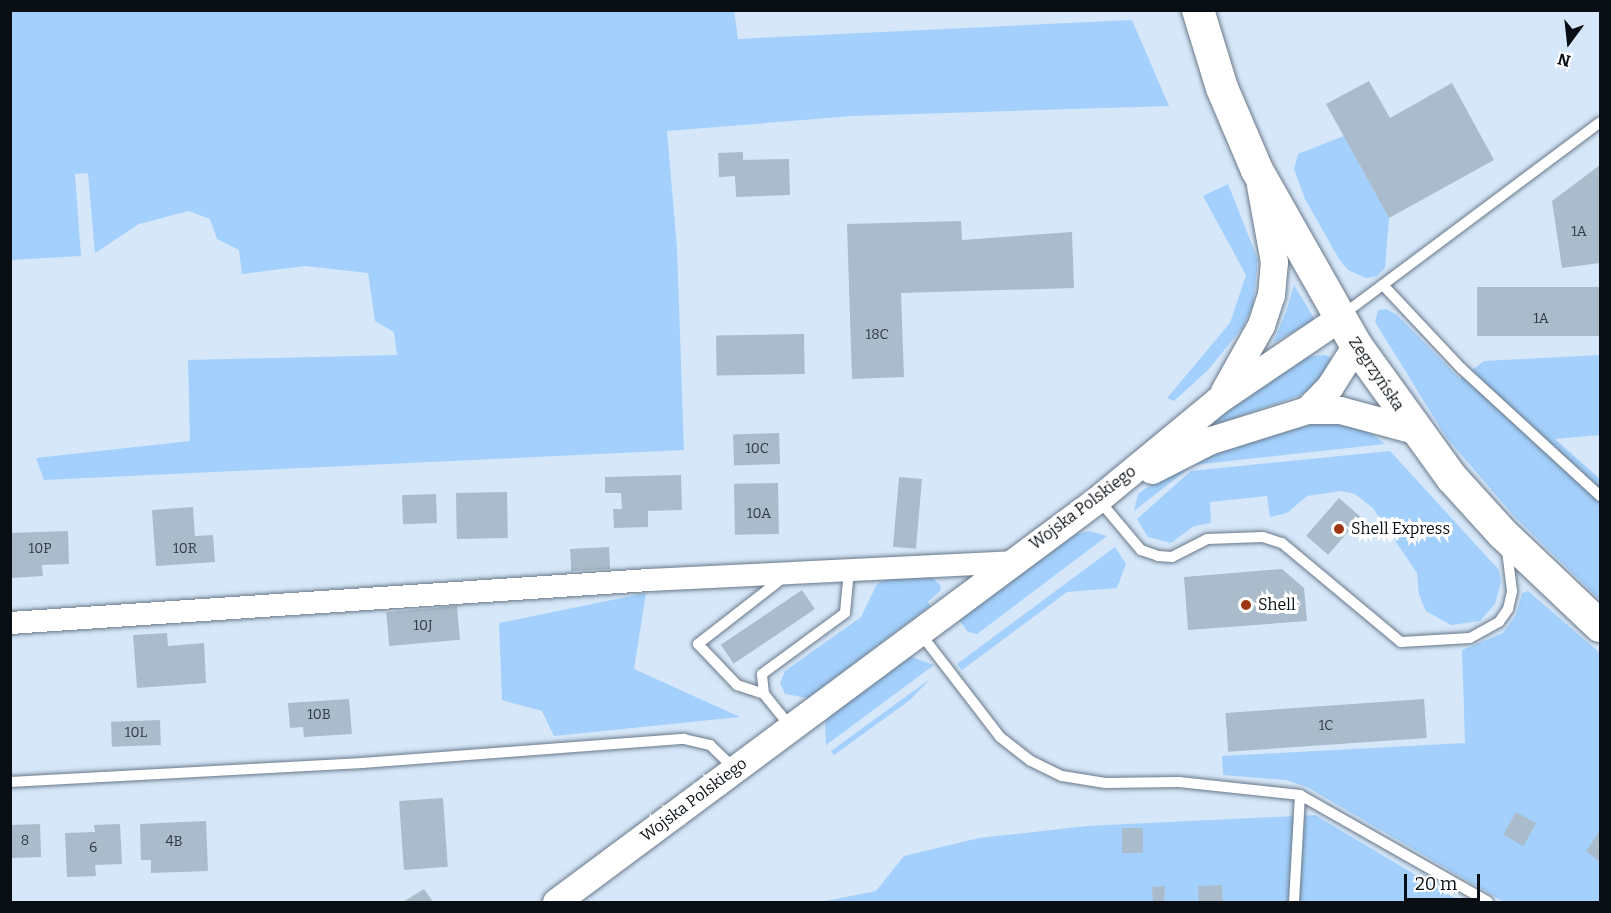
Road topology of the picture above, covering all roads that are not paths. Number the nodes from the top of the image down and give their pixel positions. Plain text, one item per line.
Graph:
1 (1198, 10) edge
2 (1600, 122) edge
3 (1257, 170) junction
4 (1383, 285) junction
5 (1339, 318) junction
6 (1356, 345) junction
7 (1218, 400) junction
8 (1307, 410) junction
9 (1414, 430) junction
10 (1600, 496) edge
11 (1098, 499) junction
12 (1503, 534) junction
13 (1012, 562) junction
14 (849, 570) junction
15 (789, 573) junction
16 (10, 623) edge
17 (1600, 626) edge
18 (918, 631) junction
19 (764, 694) junction
20 (792, 727) junction
21 (736, 769) junction
22 (10, 782) edge
23 (1300, 795) junction
24 (556, 903) edge
25 (1294, 903) edge
26 (1488, 903) edge

1 - 3 main road
2 - 4 lane
3 - 5 main road
3 - 7 street
4 - 5 lane
4 - 10 lane
5 - 6 main road, Zegrzyńska
5 - 7 street, Wojska Polskiego
6 - 8 street
6 - 9 main road, Zegrzyńska
7 - 11 street, Wojska Polskiego
8 - 9 street
8 - 11 street
9 - 12 main road
11 - 12 lane
11 - 13 street, Wojska Polskiego
12 - 17 main road
13 - 14 street
13 - 18 street, Wojska Polskiego
14 - 15 street
14 - 19 lane
15 - 16 street
15 - 19 lane
18 - 20 street, Wojska Polskiego
18 - 23 lane
19 - 20 lane
20 - 21 street, Wojska Polskiego
21 - 22 lane
21 - 24 street, Wojska Polskiego
23 - 25 lane
23 - 26 lane

